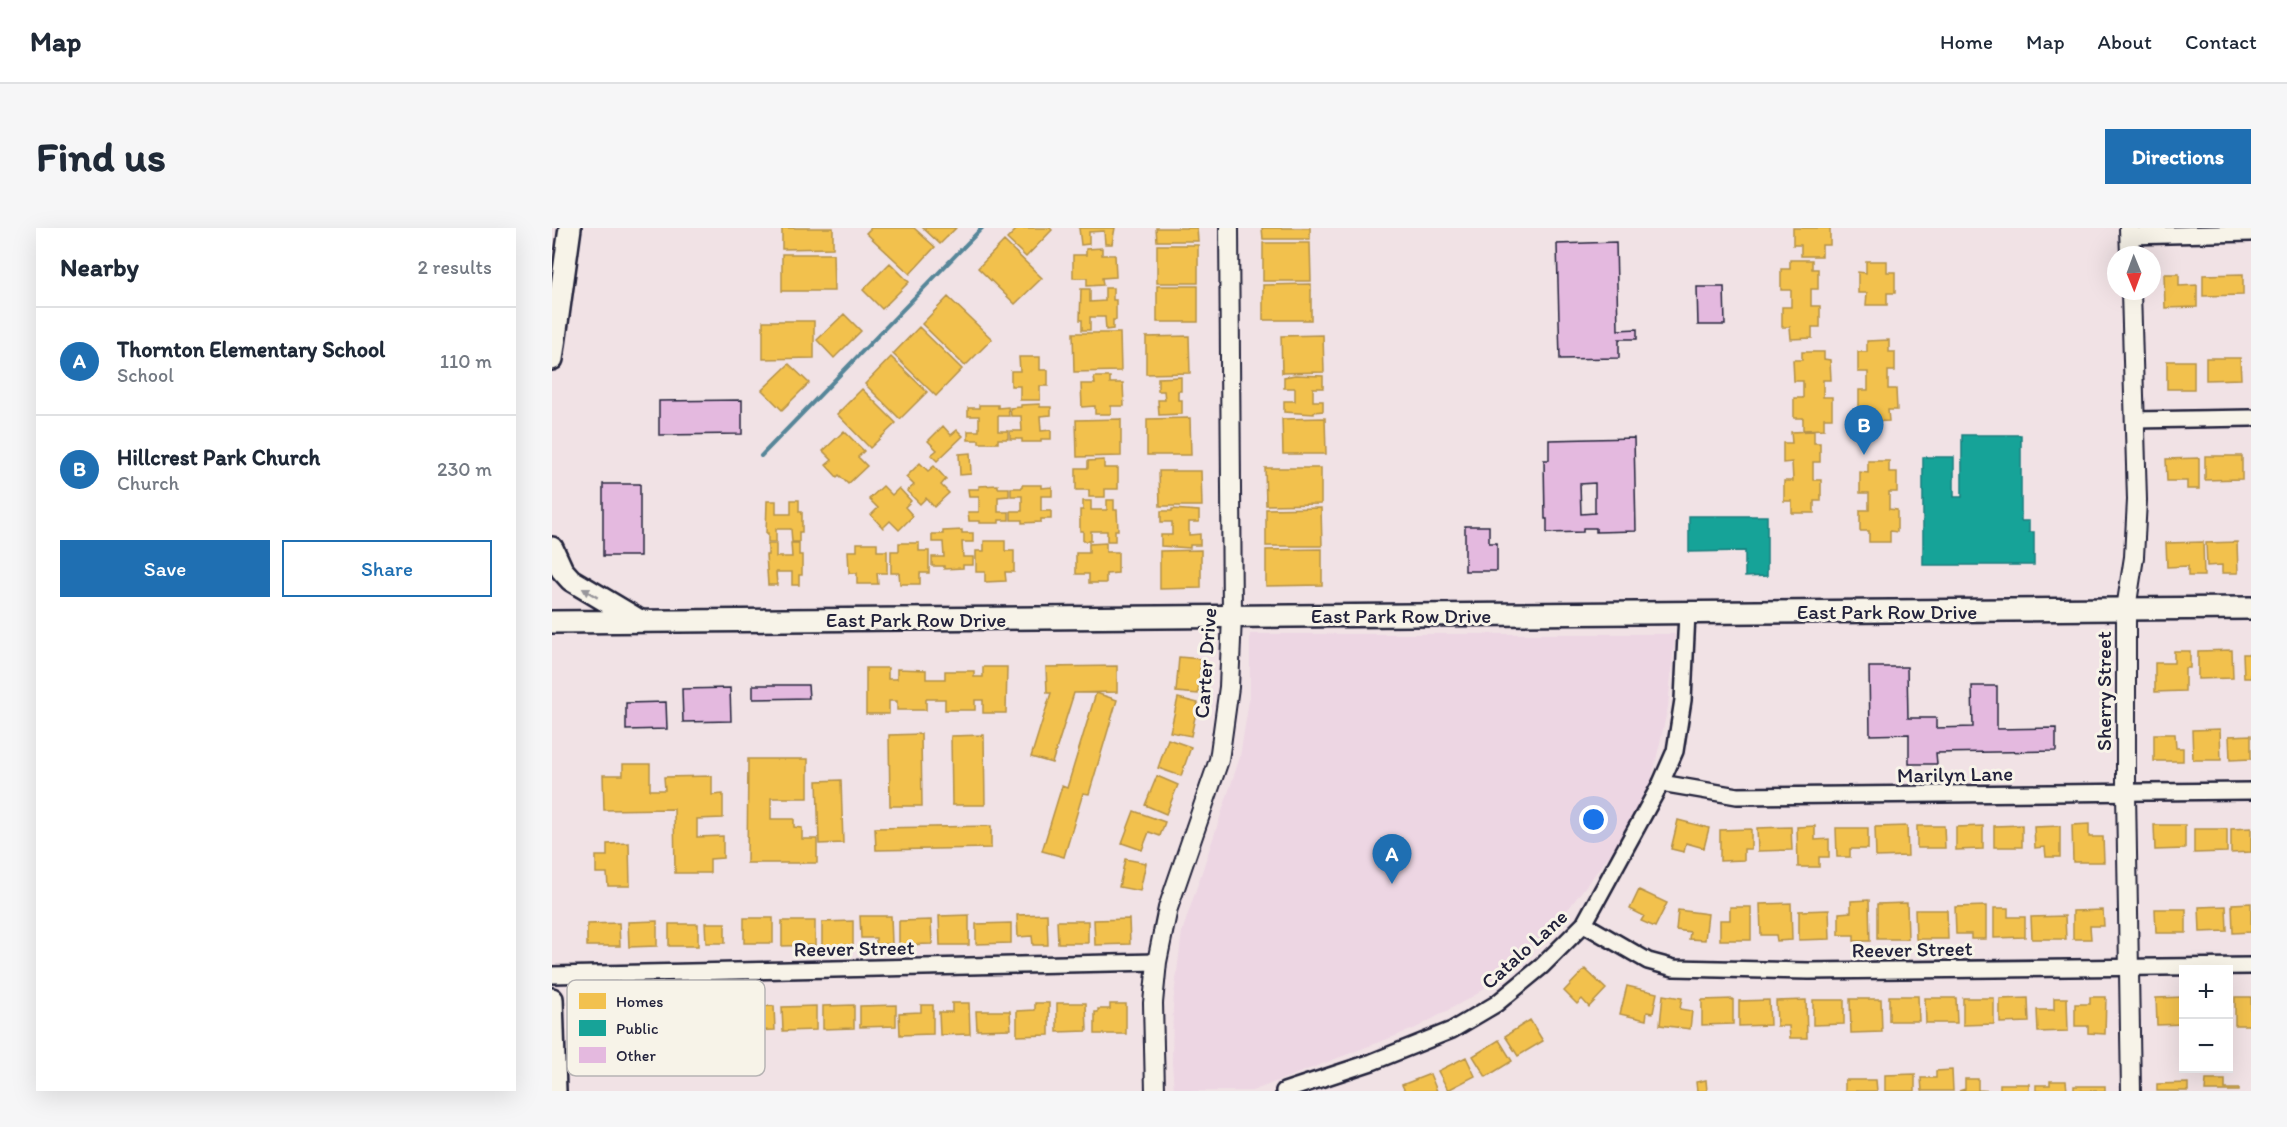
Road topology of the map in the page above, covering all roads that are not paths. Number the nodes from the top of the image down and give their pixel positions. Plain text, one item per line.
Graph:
1 (570, 228) edge
2 (1229, 228) edge
3 (2129, 232) edge
4 (2251, 234) edge
5 (2131, 300) edge
6 (552, 359) edge
7 (2251, 418) edge
8 (2135, 420) junction
9 (552, 548) edge
10 (2251, 608) edge
11 (2126, 609) junction
12 (1687, 613) junction
13 (1232, 616) junction
14 (641, 621) junction
15 (552, 622) edge
16 (1661, 783) junction
17 (2251, 791) edge
18 (2126, 793) junction
19 (1584, 924) junction
20 (1157, 962) junction
21 (2251, 966) edge
22 (2128, 968) junction
23 (552, 975) edge
24 (552, 999) edge
25 (555, 1091) edge
26 (1155, 1091) edge
27 (1284, 1091) edge
28 (2131, 1091) edge

1 - 6 main road
2 - 13 street, Carter Drive
3 - 4 street
5 - 8 street, Sherry Street
7 - 8 street
8 - 11 street, Sherry Street
14 -> 9 main road
10 - 11 main road, East Park Row Drive
11 - 12 main road, East Park Row Drive
11 - 18 street, Sherry Street
12 - 13 main road, East Park Row Drive
12 - 16 street, Catalo Lane
13 - 14 main road, East Park Row Drive
13 - 20 street, Carter Drive
14 - 15 main road, East Park Row Drive
16 - 18 street, Marilyn Lane
16 - 19 street, Catalo Lane
17 - 18 street, Marilyn Lane
18 - 22 street, Sherry Street
19 - 22 street, Reever Street
19 - 27 street, Catalo Lane
20 - 23 street, Reever Street
20 - 26 street, Carter Drive
21 - 22 street, Reever Street
22 - 28 street, Sherry Street
24 - 25 main road

